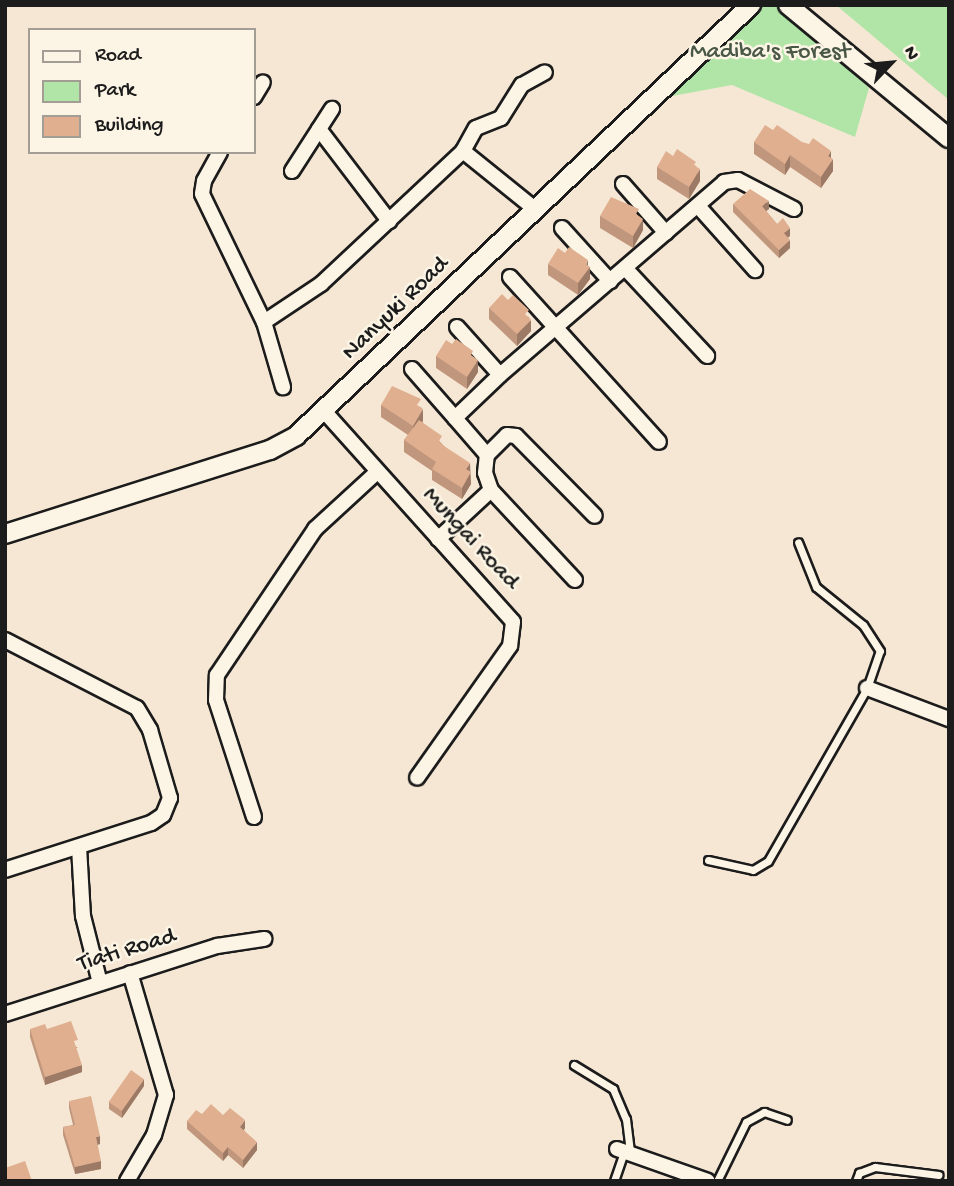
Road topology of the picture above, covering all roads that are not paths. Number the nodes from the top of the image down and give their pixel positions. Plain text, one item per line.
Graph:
1 (751, 5) edge
2 (788, 5) edge
3 (545, 72) dead end
4 (263, 82) dead end
5 (256, 94) edge
6 (332, 109) dead end
7 (319, 129) junction
8 (949, 138) edge
9 (463, 151) junction
10 (219, 154) edge
11 (292, 171) dead end
12 (623, 184) dead end
13 (698, 206) junction
14 (536, 209) junction
15 (794, 209) dead end
16 (389, 221) junction
17 (562, 228) dead end
18 (666, 233) junction
19 (626, 269) junction
20 (755, 270) dead end
21 (510, 277) dead end
22 (610, 281) junction
23 (264, 322) junction
24 (555, 326) junction
25 (457, 327) dead end
26 (707, 356) dead end
27 (412, 369) dead end
28 (500, 375) junction
29 (283, 387) dead end
30 (324, 411) junction
31 (455, 418) junction
32 (659, 442) dead end
33 (487, 455) junction
34 (376, 473) junction
35 (491, 491) junction
36 (595, 516) dead end
37 (5, 534) edge
38 (438, 539) junction
39 (799, 542) dead end
40 (575, 580) dead end
41 (5, 640) edge
42 (867, 688) junction
43 (949, 719) edge
44 (416, 778) dead end
45 (254, 817) dead end
46 (79, 847) junction
47 (708, 860) dead end
48 (5, 870) edge
49 (264, 939) dead end
50 (130, 973) junction
51 (100, 982) junction
52 (5, 1014) edge
53 (574, 1065) dead end
54 (787, 1120) dead end
55 (624, 1151) junction
56 (939, 1175) dead end
57 (127, 1181) edge
58 (614, 1181) edge
59 (708, 1181) edge
60 (717, 1181) edge
61 (856, 1181) edge

1 - 14 street, Nanyuki Road
2 - 8 street
3 - 9 street
4 - 5 street
6 - 7 street
7 - 11 street
7 - 16 street
9 - 14 street
9 - 16 street
10 - 23 street
12 - 18 street
13 - 15 street
13 - 18 street
13 - 20 street
14 - 30 street, Nanyuki Road
16 - 23 street
17 - 22 street
18 - 19 street
19 - 22 street
19 - 26 street
21 - 24 street
22 - 24 street
23 - 29 street
24 - 28 street
24 - 32 street
25 - 28 street
27 - 31 street
28 - 31 street
30 - 34 street, Mungai Road
30 - 37 street, Nanyuki Road
31 - 33 street
33 - 35 street
33 - 36 street
34 - 38 street, Mungai Road
34 - 45 street
35 - 38 street
35 - 40 street
38 - 44 street, Mungai Road
39 - 42 lane
41 - 46 street
42 - 43 street
42 - 47 lane
46 - 48 street
46 - 51 street
49 - 50 street, Tiati Road
50 - 51 street, Tiati Road
50 - 57 street
51 - 52 street, Tiati Road
53 - 55 lane
54 - 60 lane
55 - 58 lane
55 - 59 street
56 - 61 lane

